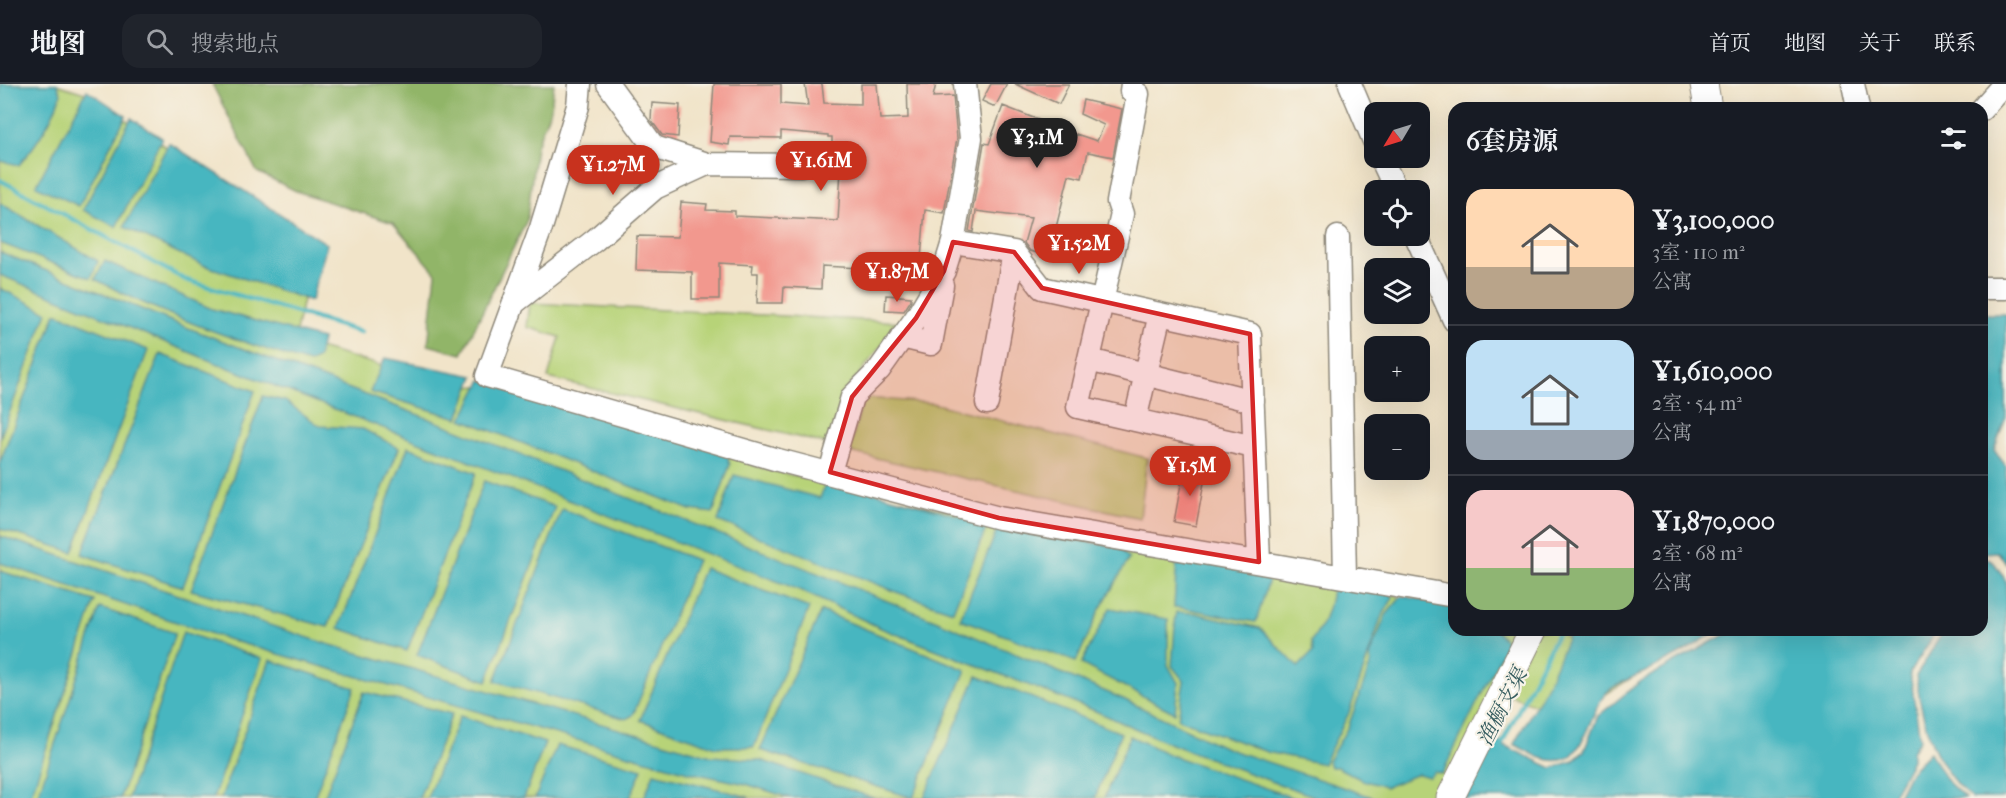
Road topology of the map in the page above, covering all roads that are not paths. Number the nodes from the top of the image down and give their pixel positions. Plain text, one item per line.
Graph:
1 (580, 84) edge
2 (608, 84) edge
3 (965, 84) edge
4 (1132, 84) edge
5 (1350, 84) edge
6 (1704, 84) edge
7 (1853, 84) edge
8 (2004, 84) edge
9 (1707, 102) edge
10 (1857, 102) edge
11 (1988, 102) edge
12 (1364, 117) edge
13 (707, 164) junction
14 (801, 165) dead end
15 (1338, 237) dead end
16 (953, 242) junction
17 (1421, 246) edge
18 (1014, 252) junction
19 (1988, 288) edge
20 (2006, 288) edge
21 (1104, 302) junction
22 (513, 304) junction
23 (1448, 307) edge
24 (1160, 314) junction
25 (1089, 360) junction
26 (1146, 374) junction
27 (1253, 401) junction
28 (987, 403) dead end
29 (1135, 420) junction
30 (1254, 447) junction
31 (830, 472) junction
32 (1259, 562) junction
33 (1345, 577) junction
34 (1448, 595) edge
35 (1530, 636) edge
36 (1450, 798) edge

1 - 22 street
2 - 13 street
3 - 16 street
4 - 21 street
5 - 12 street
6 - 9 main road
7 - 10 street
8 - 11 street
13 - 14 street
13 - 22 street
15 - 33 street
16 - 18 street
16 - 31 street
17 - 23 street
18 - 21 street
18 - 28 street
19 - 20 street
21 - 24 street
21 - 25 street
22 - 31 street
24 - 26 street
24 - 27 street
25 - 26 street
25 - 29 street
26 - 27 street
26 - 29 street
27 - 30 street
29 - 30 street
30 - 32 street
31 - 32 street
32 - 33 street
33 - 34 street
35 - 36 main road

